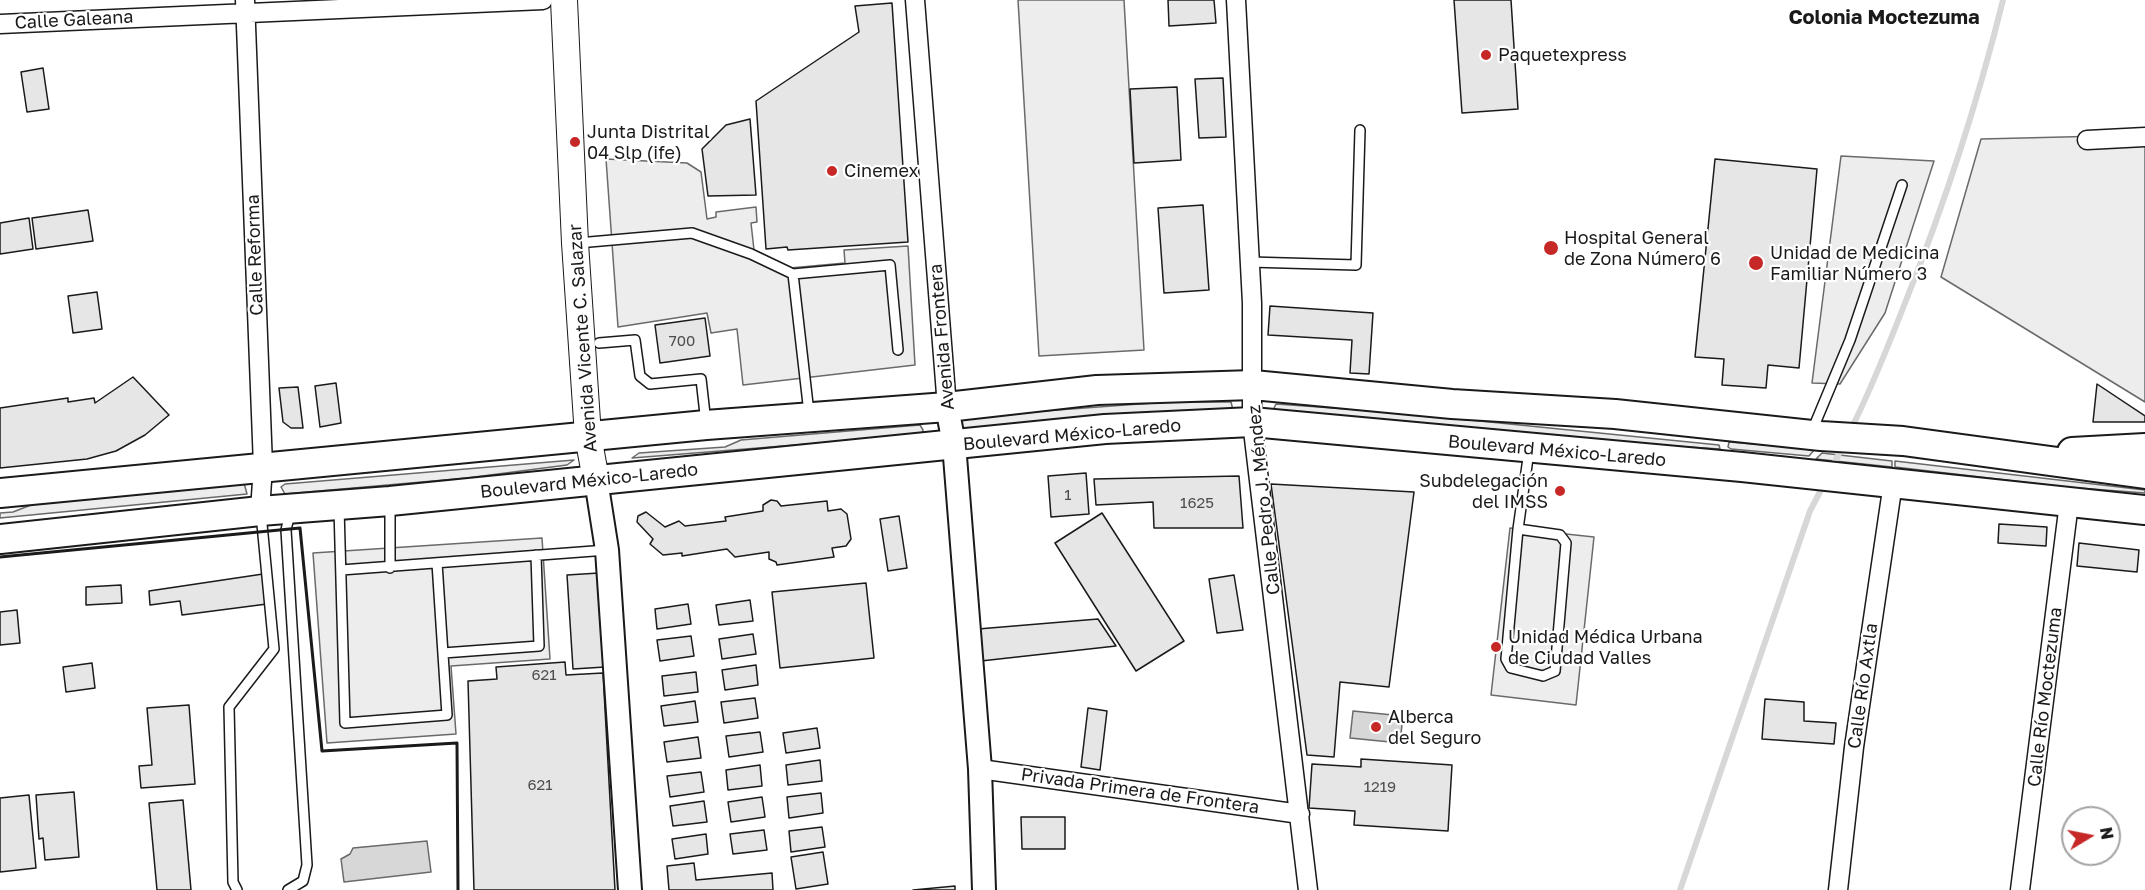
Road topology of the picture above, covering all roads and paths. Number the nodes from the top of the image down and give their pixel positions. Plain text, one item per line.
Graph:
1 (543, 0) edge
2 (564, 0) edge
3 (581, 0) edge
4 (915, 0) edge
5 (1236, 0) edge
6 (245, 5) edge
7 (0, 24) edge
8 (1360, 130) dead end
9 (2145, 137) edge
10 (2087, 140) dead end
11 (1902, 185) dead end
12 (584, 242) junction
13 (1250, 262) junction
14 (793, 274) junction
15 (599, 343) junction
16 (898, 350) dead end
17 (1253, 385) junction
18 (946, 407) junction
19 (810, 418) junction
20 (1252, 422) junction
21 (706, 424) junction
22 (1816, 435) junction
23 (597, 436) junction
24 (954, 444) junction
25 (1530, 448) junction
26 (2145, 448) edge
27 (1996, 455) junction
28 (263, 466) junction
29 (2145, 474) edge
30 (604, 480) junction
31 (1886, 482) junction
32 (0, 493) edge
33 (390, 501) junction
34 (2070, 503) junction
35 (339, 506) junction
36 (291, 508) junction
37 (2145, 510) edge
38 (260, 511) junction
39 (1518, 528) junction
40 (0, 539) edge
41 (607, 550) junction
42 (536, 555) junction
43 (437, 563) junction
44 (390, 568) junction
45 (341, 570) junction
46 (274, 649) junction
47 (295, 649) junction
48 (443, 653) junction
49 (980, 769) junction
50 (1300, 814) junction
51 (237, 890) edge
52 (288, 890) edge
53 (630, 890) edge
54 (984, 890) edge
55 (1308, 890) edge
56 (1838, 890) edge
57 (2020, 890) edge

1 - 6 street, Calle Galeana
2 - 12 main road, Avenida Vicente C. Salazar
3 - 12 main road, Avenida Vicente C. Salazar
4 - 18 street, Avenida Frontera
5 - 13 street, Calle Pedro J. Méndez
6 - 7 street, Calle Galeana
6 - 28 street, Calle Reforma
8 - 13 lane
9 - 10 street
11 - 22 lane
12 - 14 lane
12 - 15 main road, Avenida Vicente C. Salazar
12 - 23 main road, Avenida Vicente C. Salazar
13 - 17 street, Calle Pedro J. Méndez
14 - 16 lane
14 - 19 lane
15 - 21 lane
15 - 23 main road, Avenida Vicente C. Salazar
17 - 18 main road, Boulevard México-Laredo
17 - 20 street, Calle Pedro J. Méndez
17 - 22 main road, Boulevard México-Laredo
18 - 19 main road, Boulevard México-Laredo
18 - 24 street, Avenida Frontera
19 - 21 main road, Boulevard México-Laredo
20 - 24 main road, Boulevard México-Laredo
20 - 25 main road, Boulevard México-Laredo
20 - 50 street, Calle Pedro J. Méndez
21 - 23 main road, Boulevard México-Laredo
22 - 27 main road, Boulevard México-Laredo
23 - 28 main road, Boulevard México-Laredo
23 - 30 main road, Avenida Vicente C. Salazar
24 - 30 main road, Boulevard México-Laredo
24 - 49 street, Avenida Frontera
25 - 31 main road, Boulevard México-Laredo
25 - 39 lane
26 - 27 main road
27 - 29 main road, Boulevard México-Laredo
28 - 32 main road, Boulevard México-Laredo
28 - 38 street, Calle Reforma
30 - 33 main road, Boulevard México-Laredo
30 - 41 street, Avenida Vicente C. Salazar
31 - 34 main road, Boulevard México-Laredo
31 - 56 street, Calle Río Axtla
33 - 35 main road, Boulevard México-Laredo
33 - 44 lane
34 - 37 main road, Boulevard México-Laredo
34 - 57 street, Calle Río Moctezuma
35 - 36 main road, Boulevard México-Laredo
35 - 45 lane
36 - 38 main road, Boulevard México-Laredo
36 - 47 lane
38 - 40 main road, Boulevard México-Laredo
38 - 46 lane
39 - 39 lane
41 - 42 lane
41 - 53 street, Avenida Vicente C. Salazar
42 - 43 lane
42 - 48 lane
43 - 44 lane
43 - 48 lane
44 - 45 lane
45 - 48 lane
46 - 47 lane
46 - 51 lane
47 - 52 lane
49 - 50 street, Privada Primera de Frontera
49 - 54 street, Avenida Frontera
50 - 55 street, Calle Pedro J. Méndez

